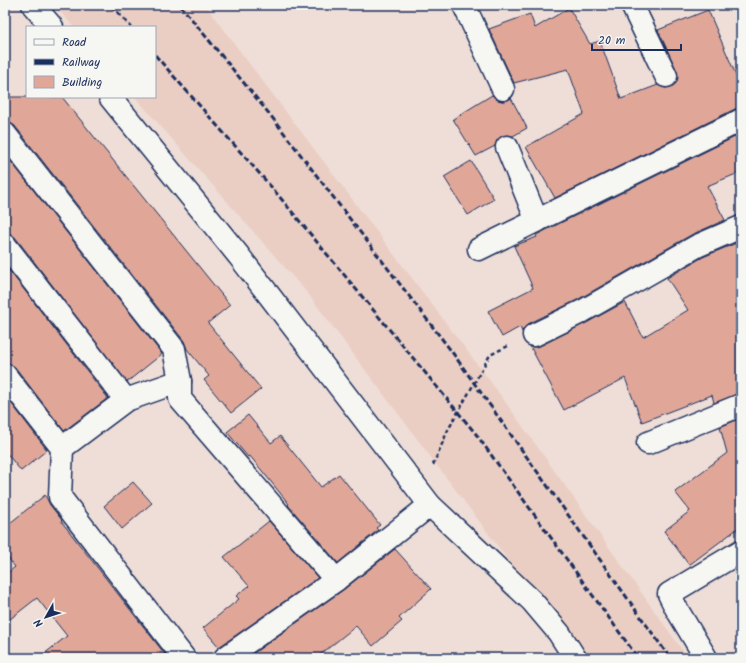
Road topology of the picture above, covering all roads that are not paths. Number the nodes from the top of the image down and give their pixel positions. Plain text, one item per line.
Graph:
1 (33, 5) edge
2 (464, 5) edge
3 (632, 5) edge
4 (51, 26) edge
5 (666, 76) dead end
6 (503, 89) dead end
7 (111, 98) edge
8 (741, 120) edge
9 (5, 134) edge
10 (507, 146) dead end
11 (537, 221) junction
12 (741, 227) edge
13 (5, 245) edge
14 (479, 249) dead end
15 (534, 335) road end
16 (5, 375) edge
17 (180, 381) junction
18 (126, 400) junction
19 (741, 406) edge
20 (648, 443) dead end
21 (62, 448) junction
22 (426, 499) junction
23 (741, 551) edge
24 (336, 580) junction
25 (184, 658) edge
26 (225, 658) edge
27 (575, 658) edge
28 (706, 658) edge

1 - 4 street
2 - 6 street
3 - 5 street
7 - 22 street
8 - 11 street
9 - 17 street
10 - 11 street
11 - 14 street
12 - 15 street
13 - 18 street
16 - 21 street
17 - 18 street
17 - 24 street
18 - 21 street
19 - 20 street
21 - 25 street
22 - 24 street
22 - 27 street
23 - 28 street
24 - 26 street

